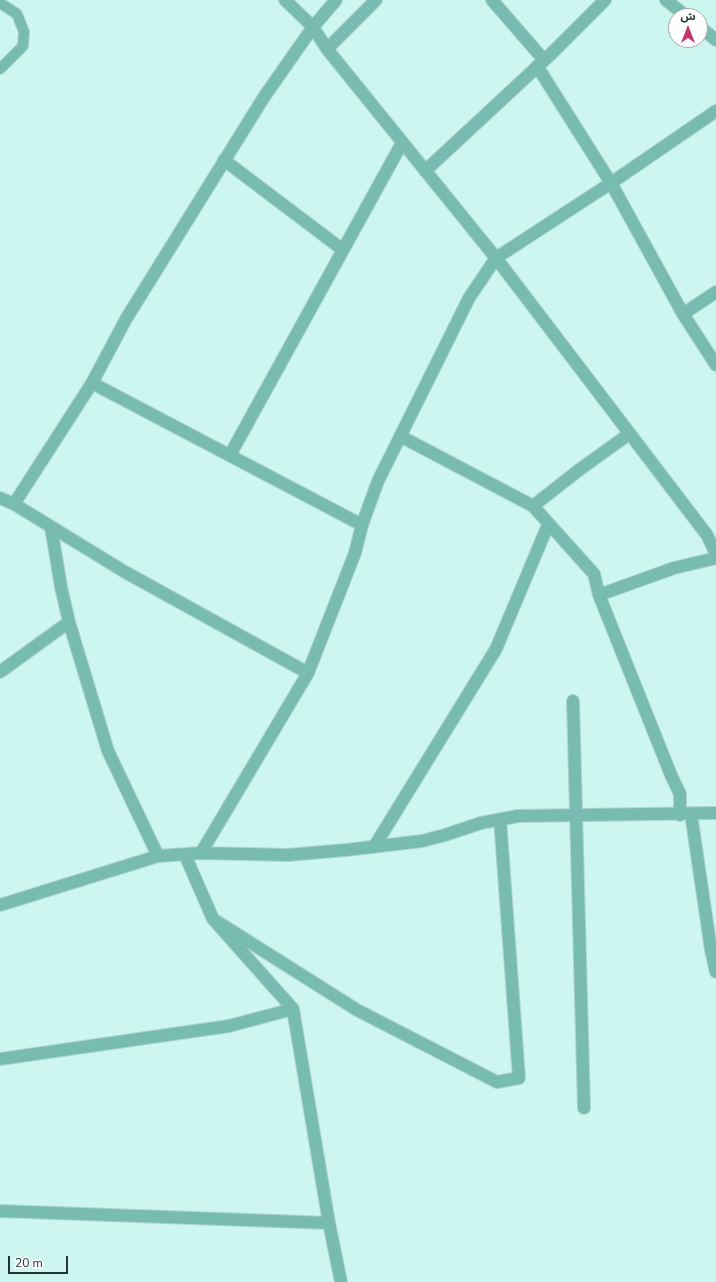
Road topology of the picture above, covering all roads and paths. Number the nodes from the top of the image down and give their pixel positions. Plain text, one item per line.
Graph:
1 (285, 0) edge
2 (336, 0) edge
3 (376, 0) edge
4 (492, 0) edge
5 (605, 0) edge
6 (666, 0) edge
7 (0, 3) edge
8 (676, 8) edge
9 (312, 27) junction
10 (708, 34) edge
11 (716, 40) edge
12 (327, 49) junction
13 (541, 63) junction
14 (0, 69) edge
15 (716, 111) edge
16 (402, 143) junction
17 (224, 160) junction
18 (424, 171) junction
19 (611, 183) junction
20 (343, 250) junction
21 (496, 258) junction
22 (716, 292) edge
23 (683, 314) junction
24 (716, 365) edge
25 (92, 383) junction
26 (629, 434) junction
27 (400, 436) junction
28 (230, 455) junction
29 (0, 498) edge
30 (14, 504) junction
31 (532, 506) junction
32 (548, 525) junction
33 (362, 526) junction
34 (51, 527) junction
35 (716, 554) edge
36 (716, 558) edge
37 (599, 595) junction
38 (69, 622) junction
39 (0, 672) edge
40 (308, 673) junction
41 (573, 701) dead end
42 (716, 813) edge
43 (686, 814) junction
44 (576, 815) junction
45 (500, 819) junction
46 (374, 847) junction
47 (201, 853) junction
48 (185, 855) junction
49 (158, 856) junction
50 (0, 905) edge
51 (213, 919) junction
52 (716, 972) edge
53 (292, 1009) junction
54 (0, 1059) edge
55 (584, 1108) dead end
56 (0, 1211) edge
57 (329, 1223) junction
58 (341, 1282) edge

1 - 9 street
2 - 9 street
3 - 12 street
4 - 13 street
5 - 13 street
6 - 8 street
7 - 14 lane
9 - 12 street
9 - 17 street
10 - 11 street
12 - 16 street
13 - 18 street
13 - 19 street
15 - 19 street
16 - 18 street
16 - 20 street
17 - 20 street
17 - 25 street
18 - 21 street
19 - 21 street
19 - 23 street
20 - 28 street
21 - 26 street
21 - 27 street
22 - 23 street
23 - 24 street
25 - 28 street
25 - 30 street
26 - 31 street
26 - 35 street
27 - 31 street
27 - 33 street
28 - 33 street
29 - 30 street
30 - 34 street
31 - 32 street
32 - 37 street
32 - 46 street
33 - 40 street
34 - 38 street
34 - 40 street
36 - 37 street
37 - 43 street
38 - 39 street
38 - 49 street
40 - 47 street
41 - 44 street
42 - 43 street
43 - 44 street
43 - 52 street
44 - 45 street
44 - 55 street
45 - 46 street
45 - 51 street
46 - 47 street
47 - 48 street
48 - 49 street
48 - 51 street
49 - 50 street
51 - 53 street
53 - 54 street
53 - 57 street
56 - 57 street
57 - 58 street

